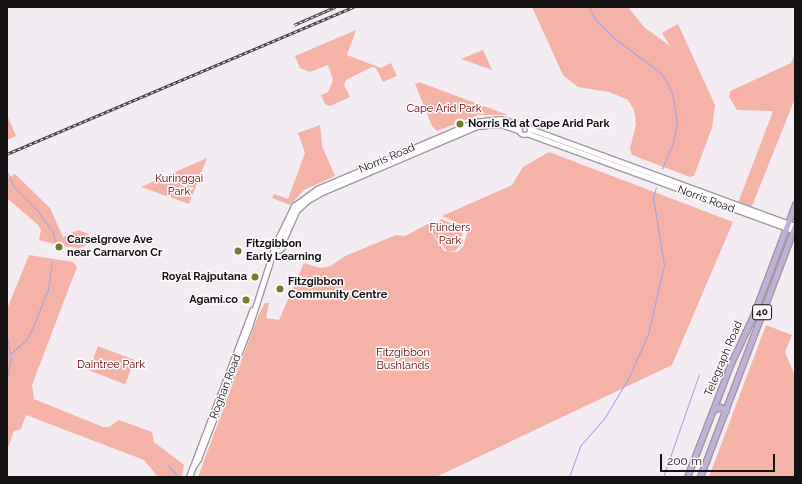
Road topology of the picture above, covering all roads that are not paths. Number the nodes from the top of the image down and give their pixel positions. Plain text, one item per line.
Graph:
1 (521, 125) junction
2 (519, 130) junction
3 (530, 132) junction
4 (795, 204) edge
5 (787, 226) junction
6 (794, 228) edge
7 (795, 240) edge
8 (277, 241) junction
9 (789, 242) junction
10 (282, 243) junction
11 (276, 251) junction
12 (717, 399) junction
13 (730, 400) junction
14 (713, 410) junction
15 (726, 411) junction
16 (189, 476) edge
17 (687, 477) edge
18 (700, 477) edge

1 - 2 main road
1 - 3 main road, Norris Road
1 - 8 main road, Norris Road
2 - 3 main road, Norris Road
2 - 10 main road, Norris Road
3 - 5 main road, Norris Road
4 - 5 main road, Telegraph Road / 40
5 - 6 main road, Norris Road
5 - 12 main road, Telegraph Road / 40
6 - 9 main road, Telegraph Road / 40
7 - 9 main road
8 - 10 main road
8 - 11 main road
9 - 13 main road, Telegraph Road / 40
10 - 11 main road
11 - 16 main road, Roghan Road
12 - 13 main road
12 - 14 main road, Telegraph Road / 40
13 - 15 main road, Telegraph Road / 40
14 - 15 main road
14 - 17 main road, Telegraph Road / 40
15 - 18 main road, Telegraph Road / 40

